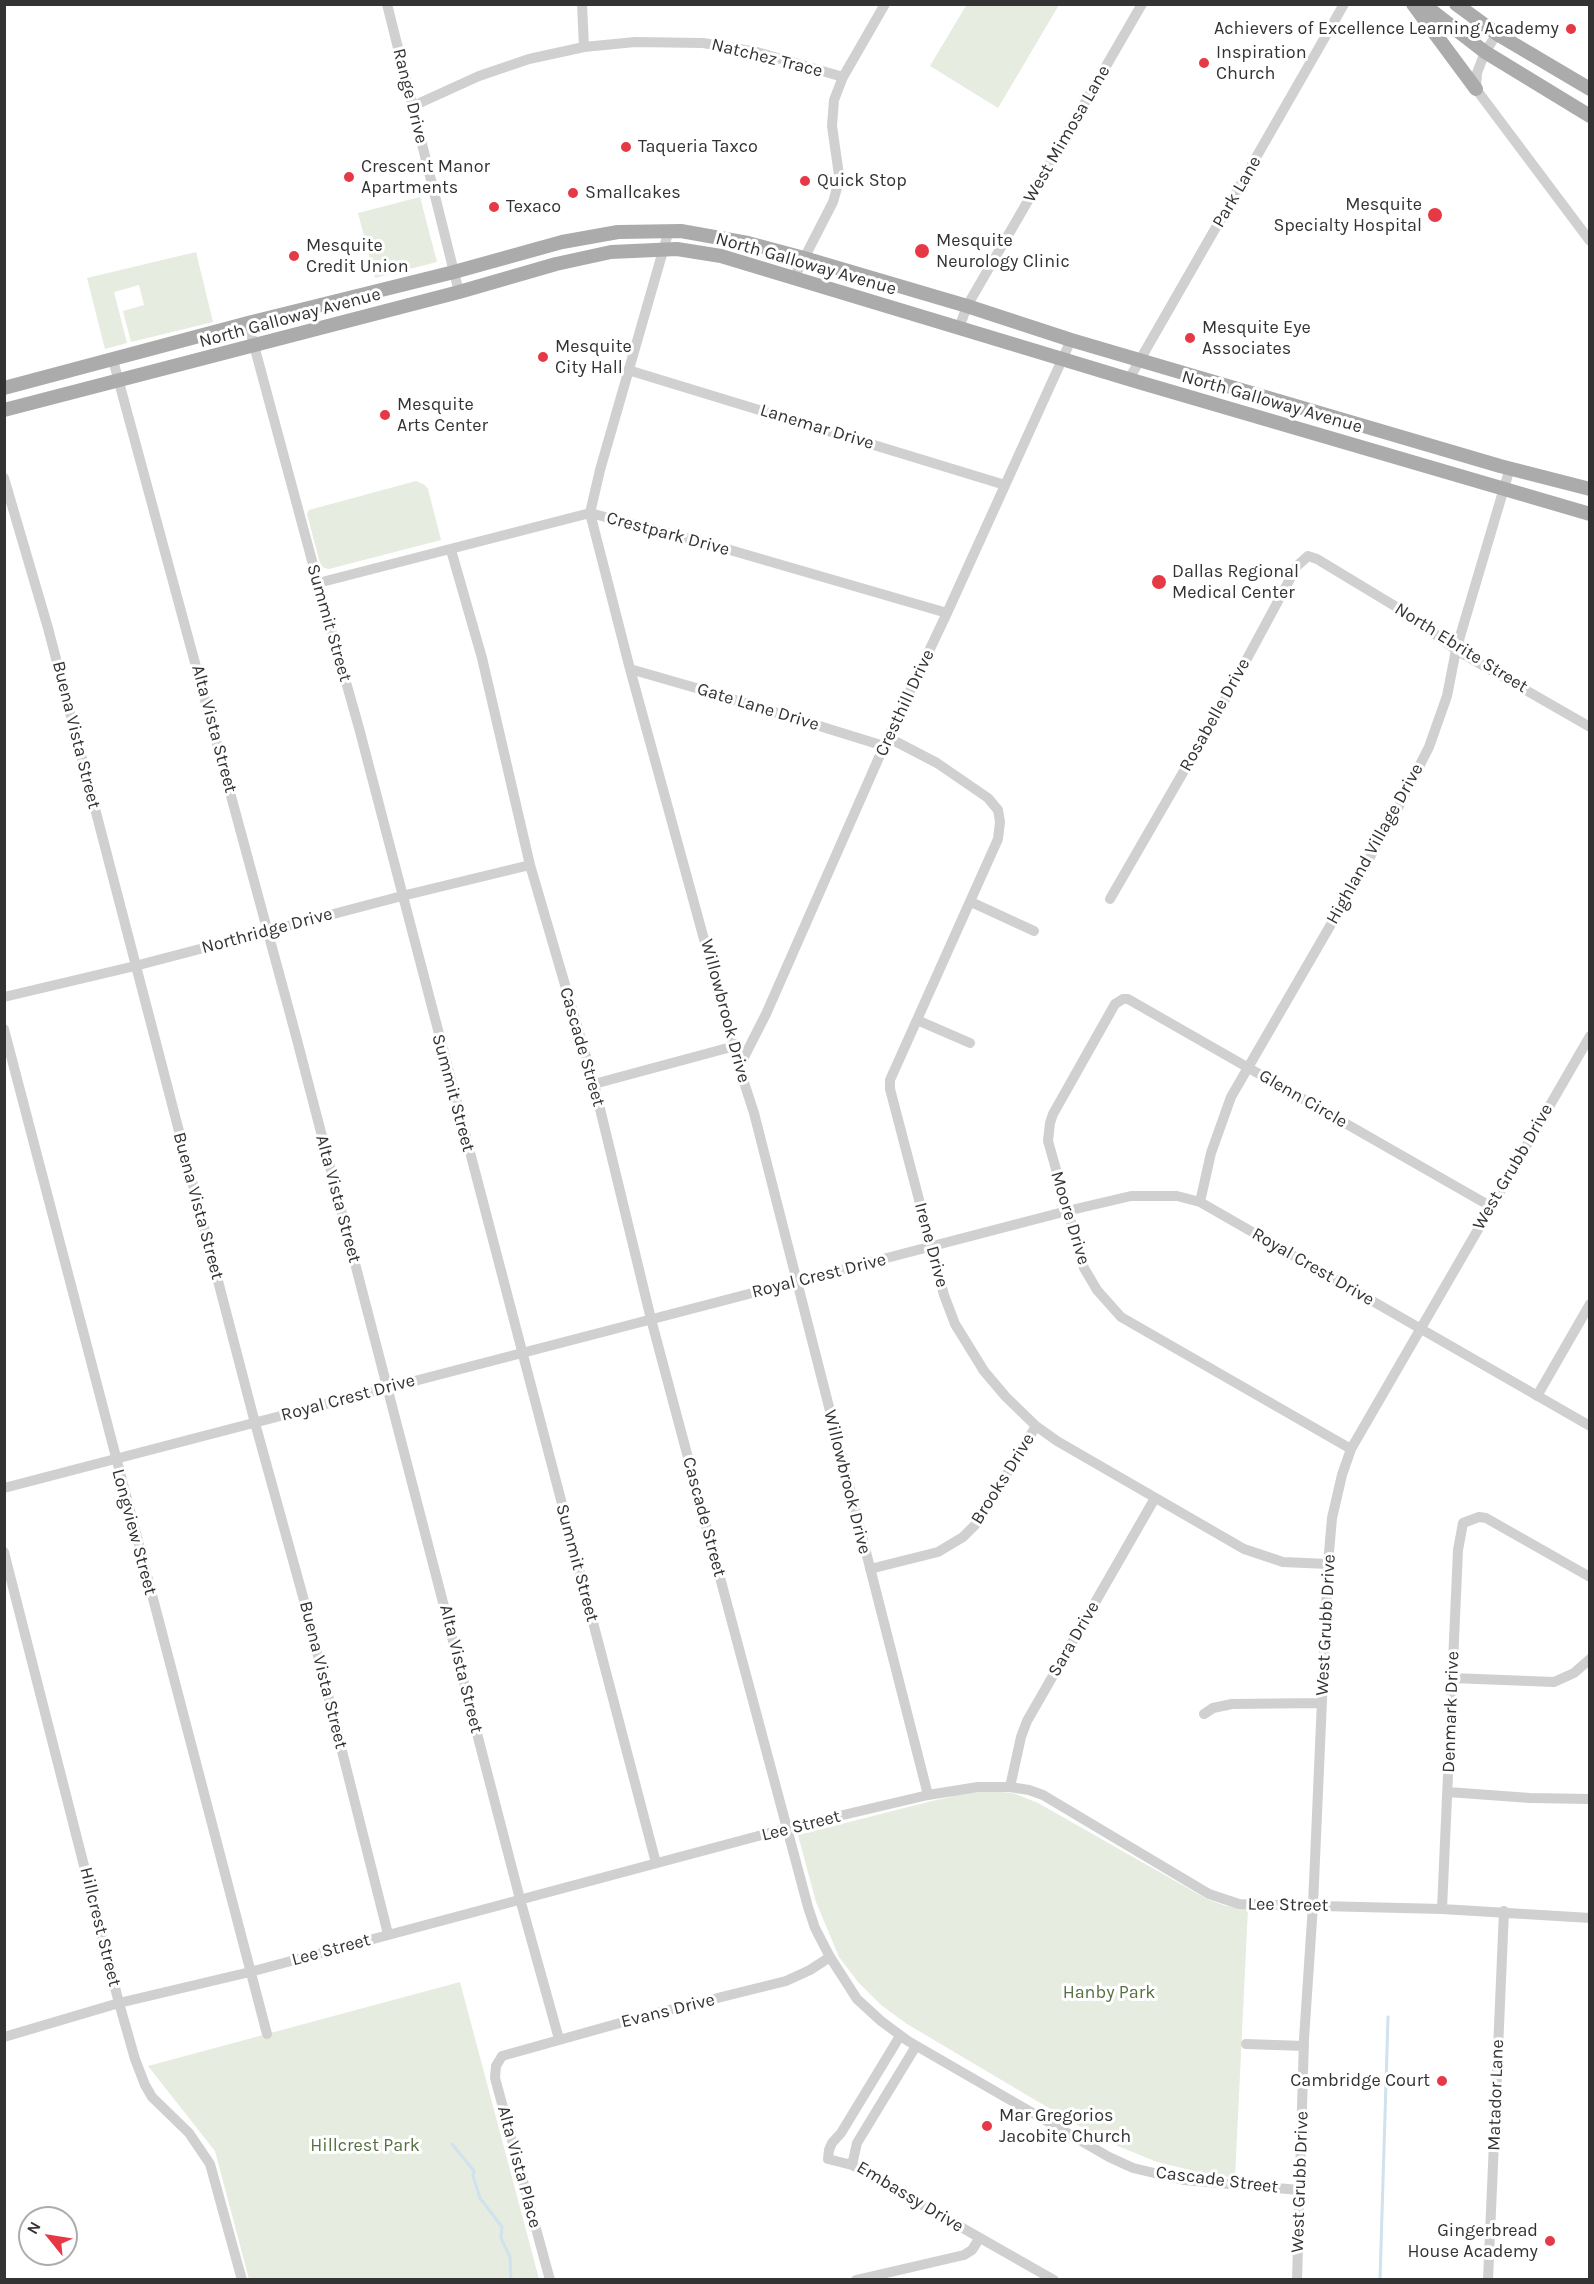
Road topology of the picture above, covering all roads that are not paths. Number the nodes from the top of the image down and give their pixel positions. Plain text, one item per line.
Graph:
1 (387, 4) edge
2 (582, 4) edge
3 (885, 4) edge
4 (1142, 4) edge
5 (1344, 4) edge
6 (1413, 4) edge
7 (1423, 4) edge
8 (1456, 4) edge
9 (1497, 34) junction
10 (584, 47) junction
11 (1485, 52) junction
12 (843, 77) junction
13 (1476, 89) junction
14 (1590, 89) edge
15 (413, 106) junction
16 (1590, 116) edge
17 (669, 230) junction
18 (1590, 241) edge
19 (664, 249) junction
20 (804, 258) junction
21 (454, 272) junction
22 (794, 278) junction
23 (459, 292) junction
24 (967, 306) junction
25 (248, 323) junction
26 (959, 328) junction
27 (1071, 340) junction
28 (254, 346) junction
29 (1063, 359) junction
30 (113, 360) junction
31 (1140, 360) junction
32 (628, 370) junction
33 (1196, 376) junction
34 (1129, 379) junction
35 (118, 381) junction
36 (4, 388) edge
37 (1189, 396) junction
38 (4, 410) edge
39 (1455, 452) junction
40 (1422, 465) junction
41 (1510, 468) junction
42 (4, 478) edge
43 (1005, 485) junction
44 (1504, 489) junction
45 (1590, 489) edge
46 (1582, 509) edge
47 (590, 513) junction
48 (1590, 514) edge
49 (451, 550) junction
50 (1333, 568) joint
51 (318, 583) junction
52 (947, 614) junction
53 (1456, 650) junction
54 (630, 669) junction
55 (1590, 727) edge
56 (887, 742) junction
57 (937, 763) joint
58 (530, 865) junction
59 (402, 896) junction
60 (1110, 899) dead end
61 (971, 902) junction
62 (1034, 931) dead end
63 (267, 932) junction
64 (135, 966) junction
65 (4, 997) edge
66 (1115, 1004) joint
67 (917, 1020) junction
68 (4, 1029) edge
69 (1590, 1036) edge
70 (970, 1043) dead end
71 (735, 1046) junction
72 (739, 1067) junction
73 (1249, 1067) junction
74 (594, 1084) junction
75 (1200, 1202) junction
76 (1490, 1206) junction
77 (1066, 1211) junction
78 (932, 1246) junction
79 (796, 1282) junction
80 (1590, 1304) edge
81 (651, 1319) junction
82 (1421, 1329) junction
83 (522, 1353) junction
84 (387, 1388) junction
85 (1537, 1396) junction
86 (255, 1423) junction
87 (1036, 1426) junction
88 (1590, 1426) edge
89 (1351, 1449) junction
90 (115, 1459) junction
91 (4, 1488) edge
92 (1155, 1498) junction
93 (4, 1552) edge
94 (1328, 1564) junction
95 (870, 1569) junction
96 (1590, 1577) edge
97 (1590, 1659) edge
98 (1452, 1678) junction
99 (1322, 1703) junction
100 (1204, 1714) dead end
101 (1010, 1786) junction
102 (1448, 1792) junction
103 (928, 1795) junction
104 (1590, 1800) edge
105 (788, 1828) junction
106 (656, 1863) junction
107 (520, 1899) junction
108 (1313, 1905) junction
109 (1442, 1909) junction
110 (1504, 1911) junction
111 (1590, 1918) edge
112 (388, 1934) junction
113 (830, 1956) junction
114 (250, 1972) junction
115 (119, 2004) junction
116 (267, 2034) dead end
117 (900, 2036) junction
118 (4, 2037) edge
119 (559, 2039) junction
120 (1246, 2044) dead end
121 (916, 2046) junction
122 (1304, 2046) junction
123 (502, 2056) joint
124 (852, 2165) junction
125 (1299, 2190) junction
126 (980, 2239) junction
127 (242, 2280) edge
128 (549, 2280) edge
129 (856, 2280) edge
130 (1054, 2280) edge
131 (1297, 2280) edge
132 (1488, 2280) edge

1 - 15 street, Range Drive
2 - 10 street
3 - 12 street
4 - 24 street, West Mimosa Lane
5 - 31 street, Park Lane
6 - 13 main road
7 - 11 main road
8 - 9 main road
9 - 11 street
9 - 14 main road
10 - 12 street, Natchez Trace
10 - 15 street, Natchez Trace
11 - 13 street
11 - 16 main road
12 - 20 street
13 - 18 street
15 - 21 street, Range Drive
17 - 19 street, Willowbrook Drive
17 - 20 main road, North Galloway Avenue
17 - 21 main road, North Galloway Avenue
19 - 22 main road, North Galloway Avenue
19 - 23 main road, North Galloway Avenue
19 - 32 street, Willowbrook Drive
20 - 22 street
20 - 24 main road, North Galloway Avenue
21 - 23 street, Range Drive
21 - 25 main road, North Galloway Avenue
22 - 26 main road, North Galloway Avenue
23 - 28 main road, North Galloway Avenue
24 - 26 street, West Mimosa Lane
24 - 27 main road, North Galloway Avenue
25 - 28 street, Summit Street
25 - 30 main road, North Galloway Avenue
26 - 29 main road, North Galloway Avenue
27 - 29 street, Cresthill Drive
27 - 31 main road, North Galloway Avenue
28 - 35 main road, North Galloway Avenue
28 - 51 street, Summit Street
29 - 34 main road, North Galloway Avenue
29 - 43 street, Cresthill Drive
30 - 35 street, Alta Vista Street
30 - 36 main road, North Galloway Avenue
31 - 33 main road, North Galloway Avenue
31 - 34 street, Park Lane
32 - 43 street, Lanemar Drive
32 - 47 street, Willowbrook Drive
33 - 37 main road
33 - 39 main road, North Galloway Avenue
34 - 37 main road, North Galloway Avenue
35 - 38 main road, North Galloway Avenue
35 - 63 street, Alta Vista Street
37 - 40 main road, North Galloway Avenue
39 - 40 main road
39 - 41 main road, North Galloway Avenue
40 - 44 main road, North Galloway Avenue
41 - 44 street, Highland Village Drive
41 - 45 main road, North Galloway Avenue
42 - 64 street, Buena Vista Street
43 - 52 street, Cresthill Drive
44 - 46 main road, North Galloway Avenue
44 - 53 street, Highland Village Drive
46 - 48 main road, North Galloway Avenue
47 - 49 street, Crestpark Drive
47 - 52 street, Crestpark Drive
47 - 54 street, Willowbrook Drive
49 - 51 street, Crestpark Drive
49 - 58 street, Cascade Street
50 - 53 street, North Ebrite Street
50 - 60 street, Rosabelle Drive
51 - 59 street, Summit Street
52 - 56 street, Cresthill Drive
53 - 55 street, North Ebrite Street
53 - 73 street, Highland Village Drive
54 - 56 street, Gate Lane Drive
54 - 71 street, Willowbrook Drive
56 - 57 street, Gate Lane Drive
56 - 72 street, Cresthill Drive
57 - 61 street, Irene Drive
58 - 59 street, Northridge Drive
58 - 74 street, Cascade Street
59 - 63 street, Northridge Drive
59 - 83 street, Summit Street
61 - 62 street
61 - 67 street, Irene Drive
63 - 64 street, Northridge Drive
63 - 84 street, Alta Vista Street
64 - 65 street, Northridge Drive
64 - 86 street, Buena Vista Street
66 - 73 street, Glenn Circle
66 - 77 street, Moore Drive
67 - 70 street
67 - 78 street, Irene Drive
68 - 90 street, Longview Street
69 - 76 street, West Grubb Drive
71 - 72 street, Willowbrook Drive
71 - 74 street
72 - 79 street, Willowbrook Drive
73 - 75 street, Highland Village Drive
73 - 76 street, Glenn Circle
74 - 81 street, Cascade Street
75 - 77 street, Royal Crest Drive
75 - 82 street, Royal Crest Drive
76 - 82 street, West Grubb Drive
77 - 78 street, Royal Crest Drive
77 - 89 street, Moore Drive
78 - 79 street, Royal Crest Drive
78 - 87 street, Irene Drive
79 - 81 street, Royal Crest Drive
79 - 95 street, Willowbrook Drive
80 - 85 street
81 - 83 street, Royal Crest Drive
81 - 105 street, Cascade Street
82 - 85 street, Royal Crest Drive
82 - 89 street, West Grubb Drive
83 - 84 street, Royal Crest Drive
83 - 106 street, Summit Street
84 - 86 street, Royal Crest Drive
84 - 107 street, Alta Vista Street
85 - 88 street, Royal Crest Drive
86 - 90 street, Royal Crest Drive
86 - 112 street, Buena Vista Street
87 - 92 street, Irene Drive
87 - 95 street, Brooks Drive
89 - 94 street, West Grubb Drive
90 - 91 street, Royal Crest Drive
90 - 114 street, Longview Street
92 - 94 street, Irene Drive
92 - 101 street, Sara Drive
93 - 115 street, Hillcrest Street
94 - 99 street, West Grubb Drive
95 - 103 street, Willowbrook Drive
96 - 98 street, Denmark Drive
97 - 98 street
98 - 102 street, Denmark Drive
99 - 100 street
99 - 108 street, West Grubb Drive
101 - 103 street, Lee Street
101 - 108 street, Lee Street
102 - 104 street
102 - 109 street, Denmark Drive
103 - 105 street, Lee Street
105 - 106 street, Lee Street
105 - 113 street, Cascade Street
106 - 107 street, Lee Street
107 - 112 street, Lee Street
107 - 119 street, Alta Vista Street
108 - 109 street, Lee Street
108 - 122 street, West Grubb Drive
109 - 110 street, Lee Street
110 - 111 street, Lee Street
110 - 132 street, Matador Lane
112 - 114 street, Lee Street
113 - 117 street, Cascade Street
113 - 119 street, Evans Drive
114 - 115 street, Lee Street
114 - 116 street, Longview Street
115 - 118 street, Lee Street
115 - 127 street, Hillcrest Street
117 - 121 street, Cascade Street
117 - 124 street
119 - 123 street, Evans Drive
120 - 122 street
121 - 124 street, Embassy Drive
121 - 125 street, Cascade Street
122 - 125 street, West Grubb Drive
123 - 128 street, Alta Vista Place
124 - 126 street, Embassy Drive
125 - 131 street, West Grubb Drive
126 - 129 street
126 - 130 street, Embassy Drive

